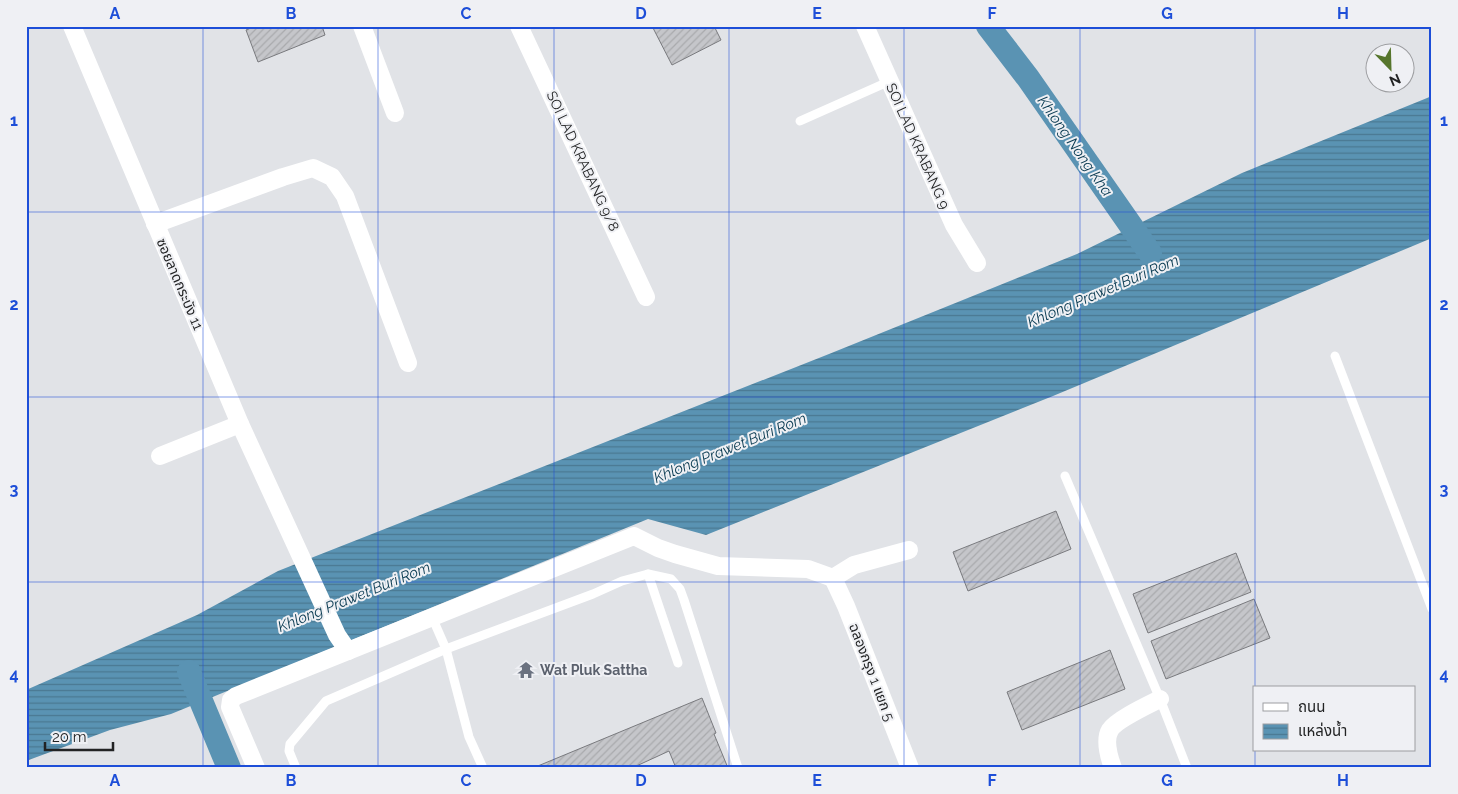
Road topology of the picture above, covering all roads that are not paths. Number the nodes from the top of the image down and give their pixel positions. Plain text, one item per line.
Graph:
1 (72, 26) edge
2 (362, 26) edge
3 (520, 26) edge
4 (865, 26) edge
5 (890, 81) junction
6 (395, 114) dead end
7 (800, 121) dead end
8 (155, 224) junction
9 (977, 263) dead end
10 (646, 297) dead end
11 (1335, 356) dead end
12 (408, 362) dead end
13 (240, 424) junction
14 (160, 456) dead end
15 (1065, 476) dead end
16 (909, 550) dead end
17 (648, 574) junction
18 (832, 578) junction
19 (1432, 609) edge
20 (432, 617) junction
21 (446, 649) junction
22 (348, 651) junction
23 (678, 662) dead end
24 (1160, 699) junction
25 (256, 768) edge
26 (296, 768) edge
27 (483, 768) edge
28 (738, 768) edge
29 (910, 768) edge
30 (1113, 768) edge
31 (1187, 768) edge

1 - 8 street, ซอยลาดกระบัง 11
2 - 6 street
3 - 10 street, SOI LAD KRABANG 9/8
4 - 5 street, SOI LAD KRABANG 9
5 - 7 lane
5 - 9 street, SOI LAD KRABANG 9
8 - 12 street
8 - 13 street, ซอยลาดกระบัง 11
11 - 19 lane
13 - 14 street
13 - 22 street, ซอยลาดกระบัง 11
15 - 24 lane
16 - 18 street
17 - 21 lane
17 - 23 lane
17 - 28 lane
18 - 20 street
18 - 29 street, ฉลองกรุง 1 แยก 5
20 - 21 lane
20 - 22 street
21 - 26 lane
21 - 27 lane
22 - 25 street
24 - 30 street
24 - 31 lane

